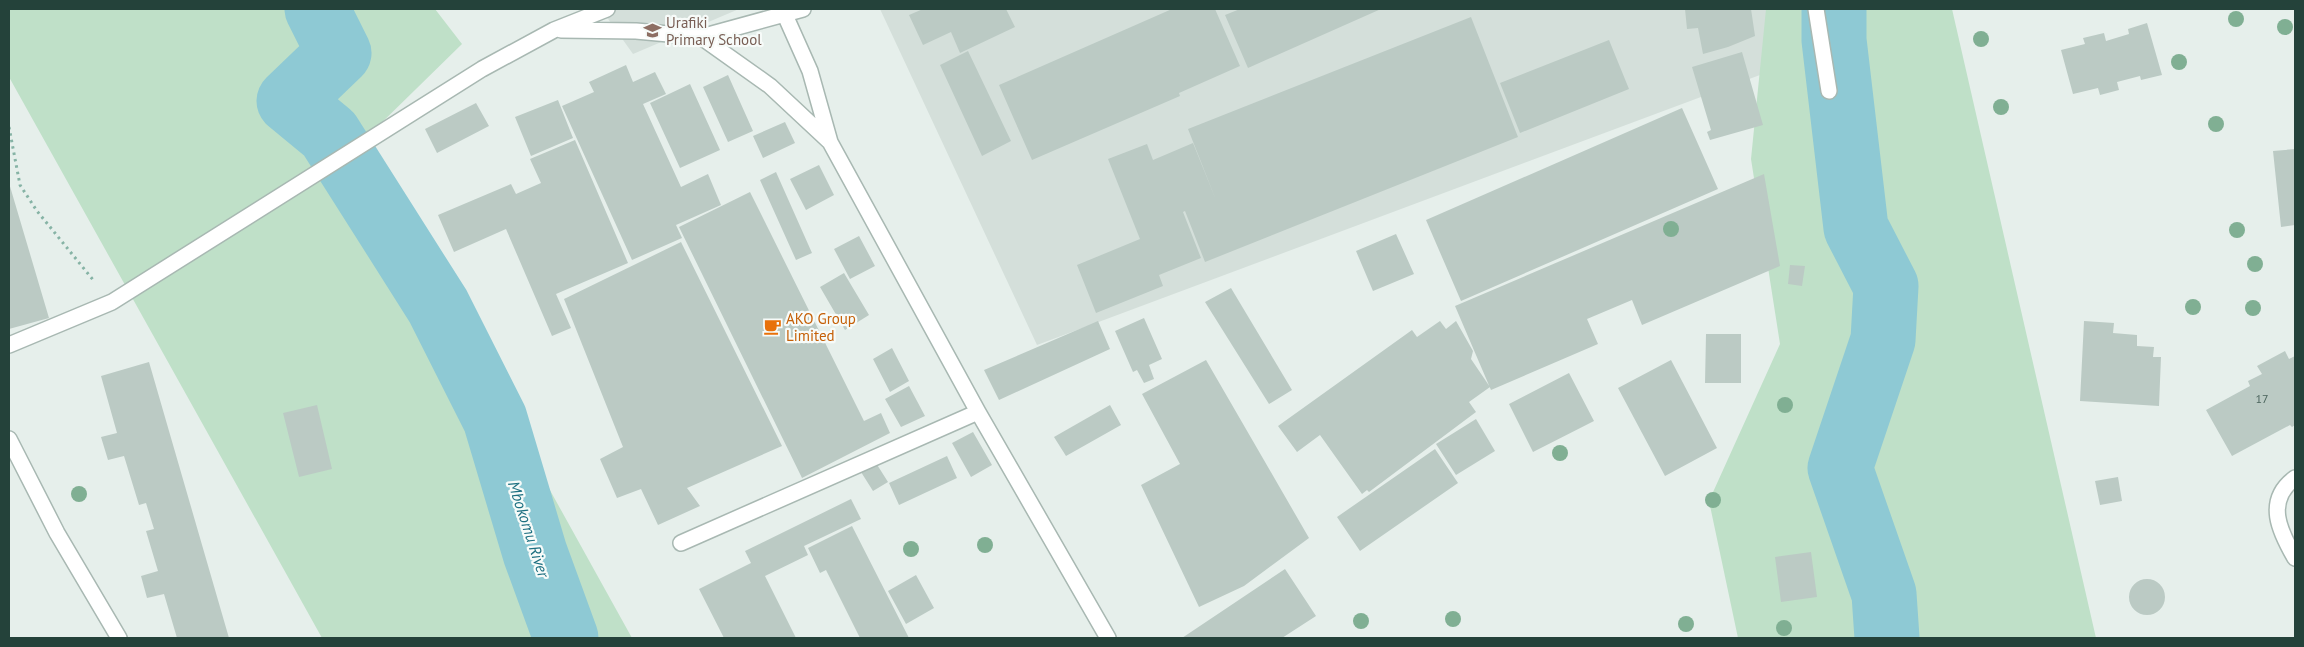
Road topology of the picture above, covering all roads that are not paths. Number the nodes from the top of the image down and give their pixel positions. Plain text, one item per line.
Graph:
1 (607, 9) edge
2 (803, 9) edge
3 (1816, 9) edge
4 (786, 12) edge
5 (554, 30) junction
6 (701, 37) junction
7 (1829, 91) dead end
8 (830, 142) junction
9 (9, 345) edge
10 (978, 412) junction
11 (9, 439) edge
12 (2295, 478) edge
13 (680, 543) dead end
14 (2295, 558) edge
15 (119, 638) edge
16 (1108, 638) edge

1 - 5 street
2 - 4 street
3 - 7 street
4 - 6 street
4 - 8 street
5 - 6 street
5 - 9 street
6 - 8 street
8 - 10 street
10 - 13 street
10 - 16 street
11 - 15 street
12 - 14 street

